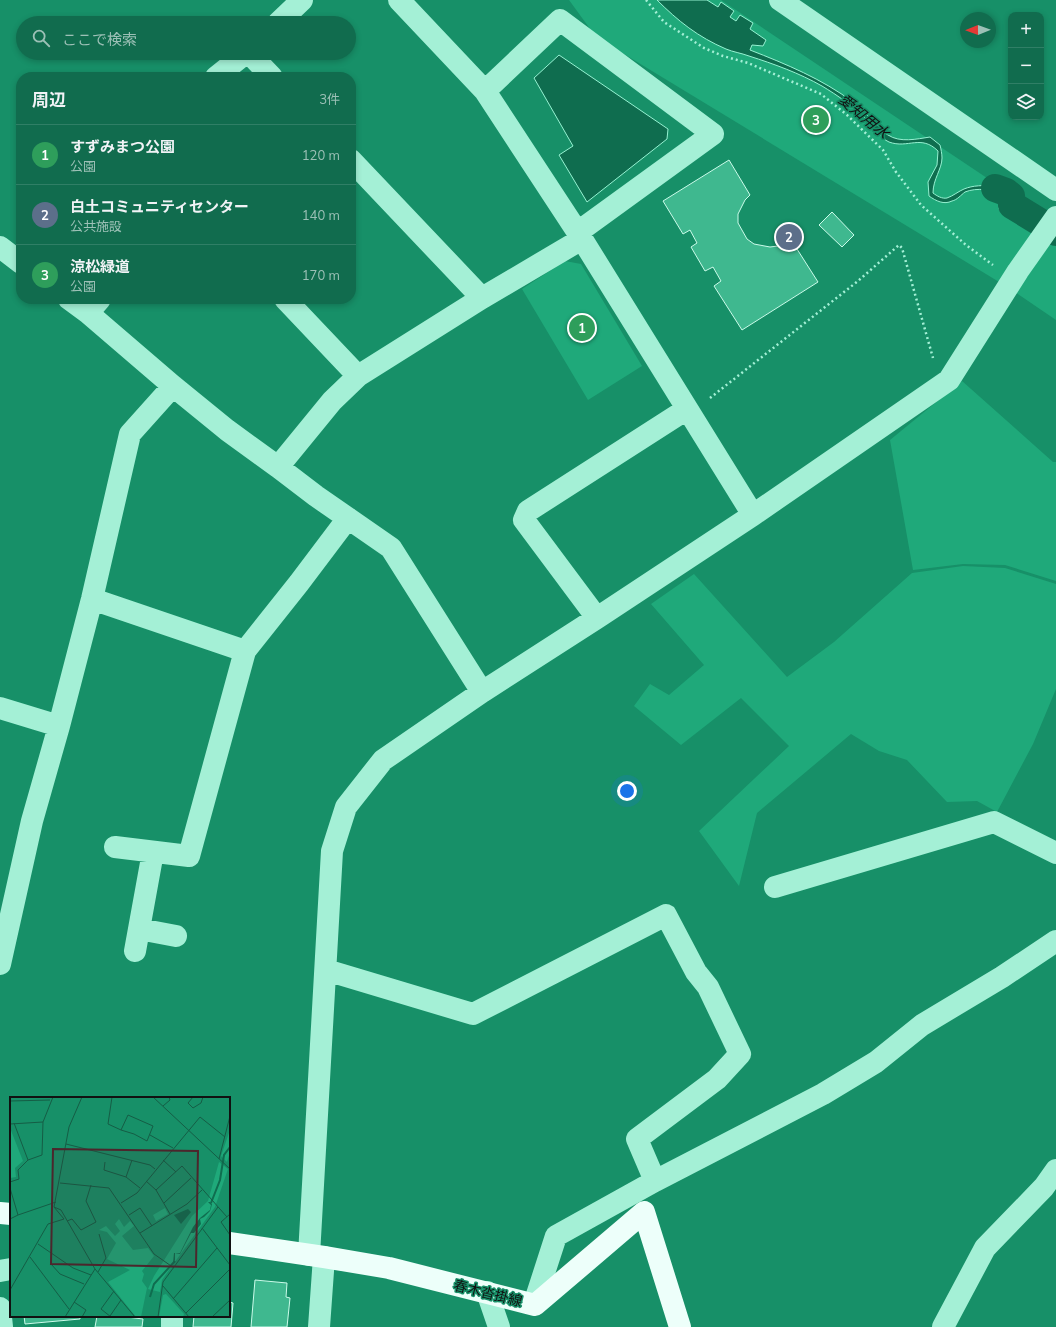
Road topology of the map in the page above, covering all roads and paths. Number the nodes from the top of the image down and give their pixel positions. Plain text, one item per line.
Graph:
1 (302, 0) edge
2 (399, 0) edge
3 (646, 0) edge
4 (780, 0) edge
5 (285, 16) edge
6 (237, 60) edge
7 (256, 60) edge
8 (222, 72) edge
9 (267, 72) edge
10 (485, 91) junction
11 (356, 165) edge
12 (1056, 190) edge
13 (1056, 217) edge
14 (580, 236) junction
15 (0, 247) edge
16 (16, 259) edge
17 (1016, 275) junction
18 (482, 298) junction
19 (290, 304) edge
20 (94, 306) edge
21 (358, 376) junction
22 (949, 380) junction
23 (173, 386) junction
24 (708, 399) dead end
25 (687, 409) junction
26 (278, 467) junction
27 (752, 515) junction
28 (348, 518) junction
29 (92, 599) junction
30 (597, 618) junction
31 (245, 651) junction
32 (482, 692) junction
33 (0, 708) edge
34 (59, 726) junction
35 (115, 847) dead end
36 (153, 852) junction
37 (1056, 854) edge
38 (775, 887) dead end
39 (139, 929) junction
40 (176, 936) dead end
41 (1056, 941) edge
42 (135, 951) dead end
43 (0, 964) edge
44 (326, 970) junction
45 (1056, 1170) edge
46 (655, 1181) junction
47 (0, 1213) edge
48 (10, 1214) edge
49 (230, 1243) edge
50 (316, 1256) junction
51 (10, 1269) edge
52 (0, 1271) edge
53 (487, 1292) junction
54 (534, 1304) junction
55 (0, 1308) edge
56 (2, 1327) edge
57 (319, 1327) edge
58 (499, 1327) edge
59 (680, 1327) edge
60 (943, 1327) edge

1 - 5 street
2 - 10 street
3 - 17 path
4 - 12 street
6 - 8 street
7 - 9 street
10 - 14 street
10 - 14 street
11 - 18 street
13 - 17 street
14 - 18 street
14 - 25 street
15 - 16 street
17 - 22 street
18 - 21 street
19 - 21 street
20 - 23 street
21 - 26 street
22 - 24 path
22 - 27 street
23 - 26 street
23 - 29 street
25 - 27 street
25 - 30 street
26 - 28 street
27 - 30 street
28 - 31 street
28 - 32 street
29 - 31 street
29 - 34 street
30 - 32 street
31 - 36 street
32 - 44 street
33 - 34 street
34 - 43 street
35 - 36 street
36 - 39 street
37 - 38 street
39 - 40 street
39 - 42 street
41 - 46 street
44 - 46 street
44 - 50 street
45 - 60 street
46 - 54 street
47 - 48 main road
49 - 50 main road, 春木沓掛線
50 - 53 main road, 春木沓掛線
50 - 57 street
51 - 52 street
53 - 54 main road, 春木沓掛線
53 - 58 street
54 - 59 main road, 春木沓掛線
55 - 56 street

